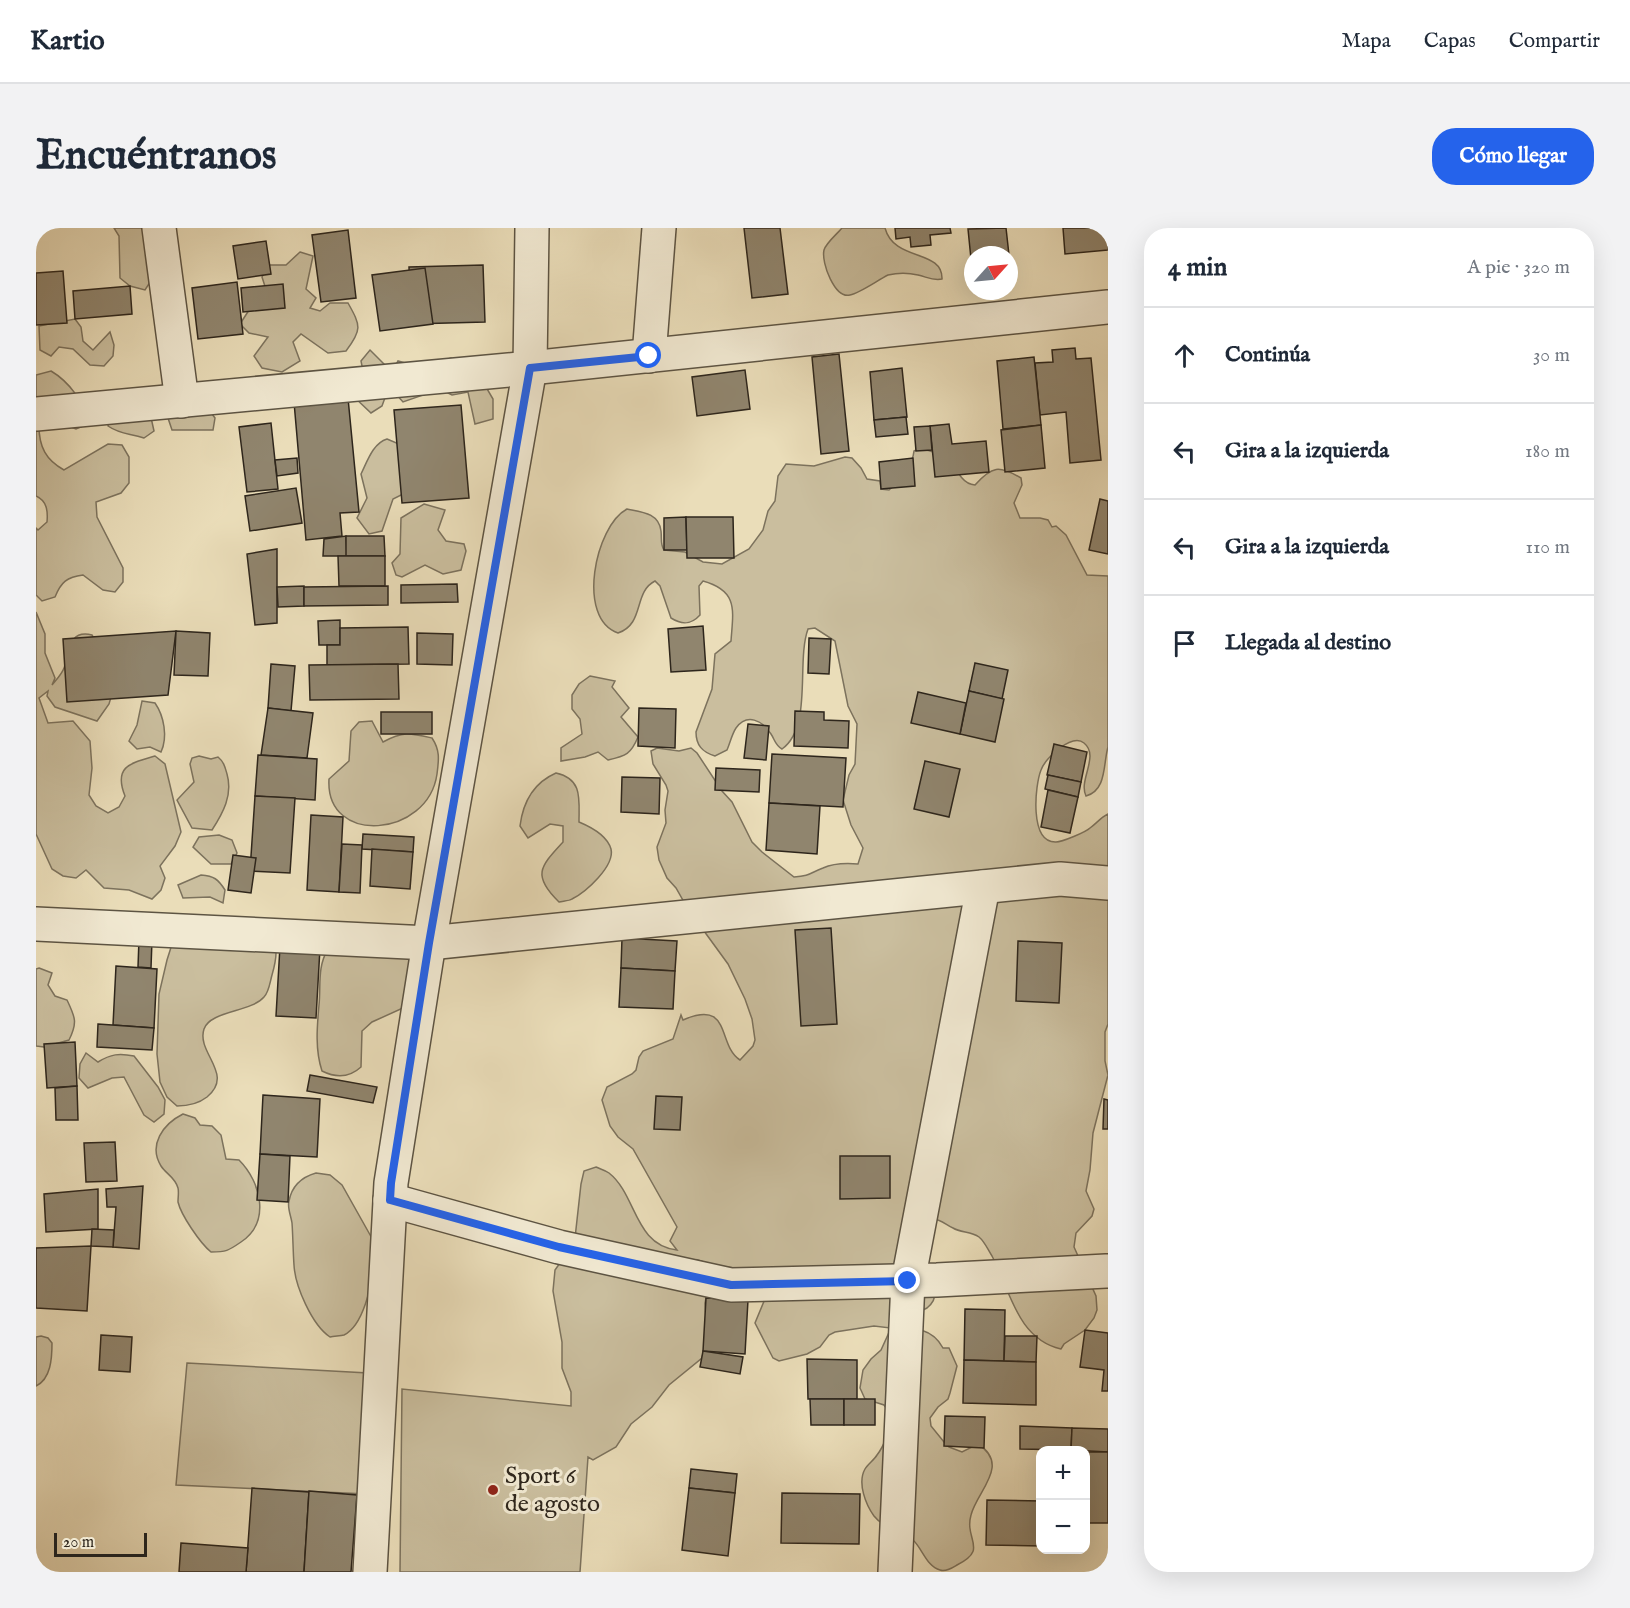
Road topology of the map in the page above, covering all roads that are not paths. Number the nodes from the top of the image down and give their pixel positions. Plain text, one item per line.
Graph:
1 (159, 228) edge
2 (532, 228) edge
3 (659, 228) edge
4 (1108, 307) edge
5 (649, 356) junction
6 (530, 368) junction
7 (182, 401) junction
8 (36, 414) edge
9 (1108, 883) edge
10 (983, 887) junction
11 (36, 924) edge
12 (429, 943) junction
13 (390, 1200) junction
14 (1106, 1271) dead end
15 (908, 1281) junction
16 (370, 1572) edge
17 (895, 1572) edge

1 - 7 street
2 - 6 street
3 - 5 street
4 - 5 street
5 - 6 street
6 - 7 street
6 - 12 street
7 - 8 street
9 - 10 street
10 - 12 street
10 - 15 street
11 - 12 street
12 - 13 street
13 - 15 street
13 - 16 street
14 - 15 street
15 - 17 street

